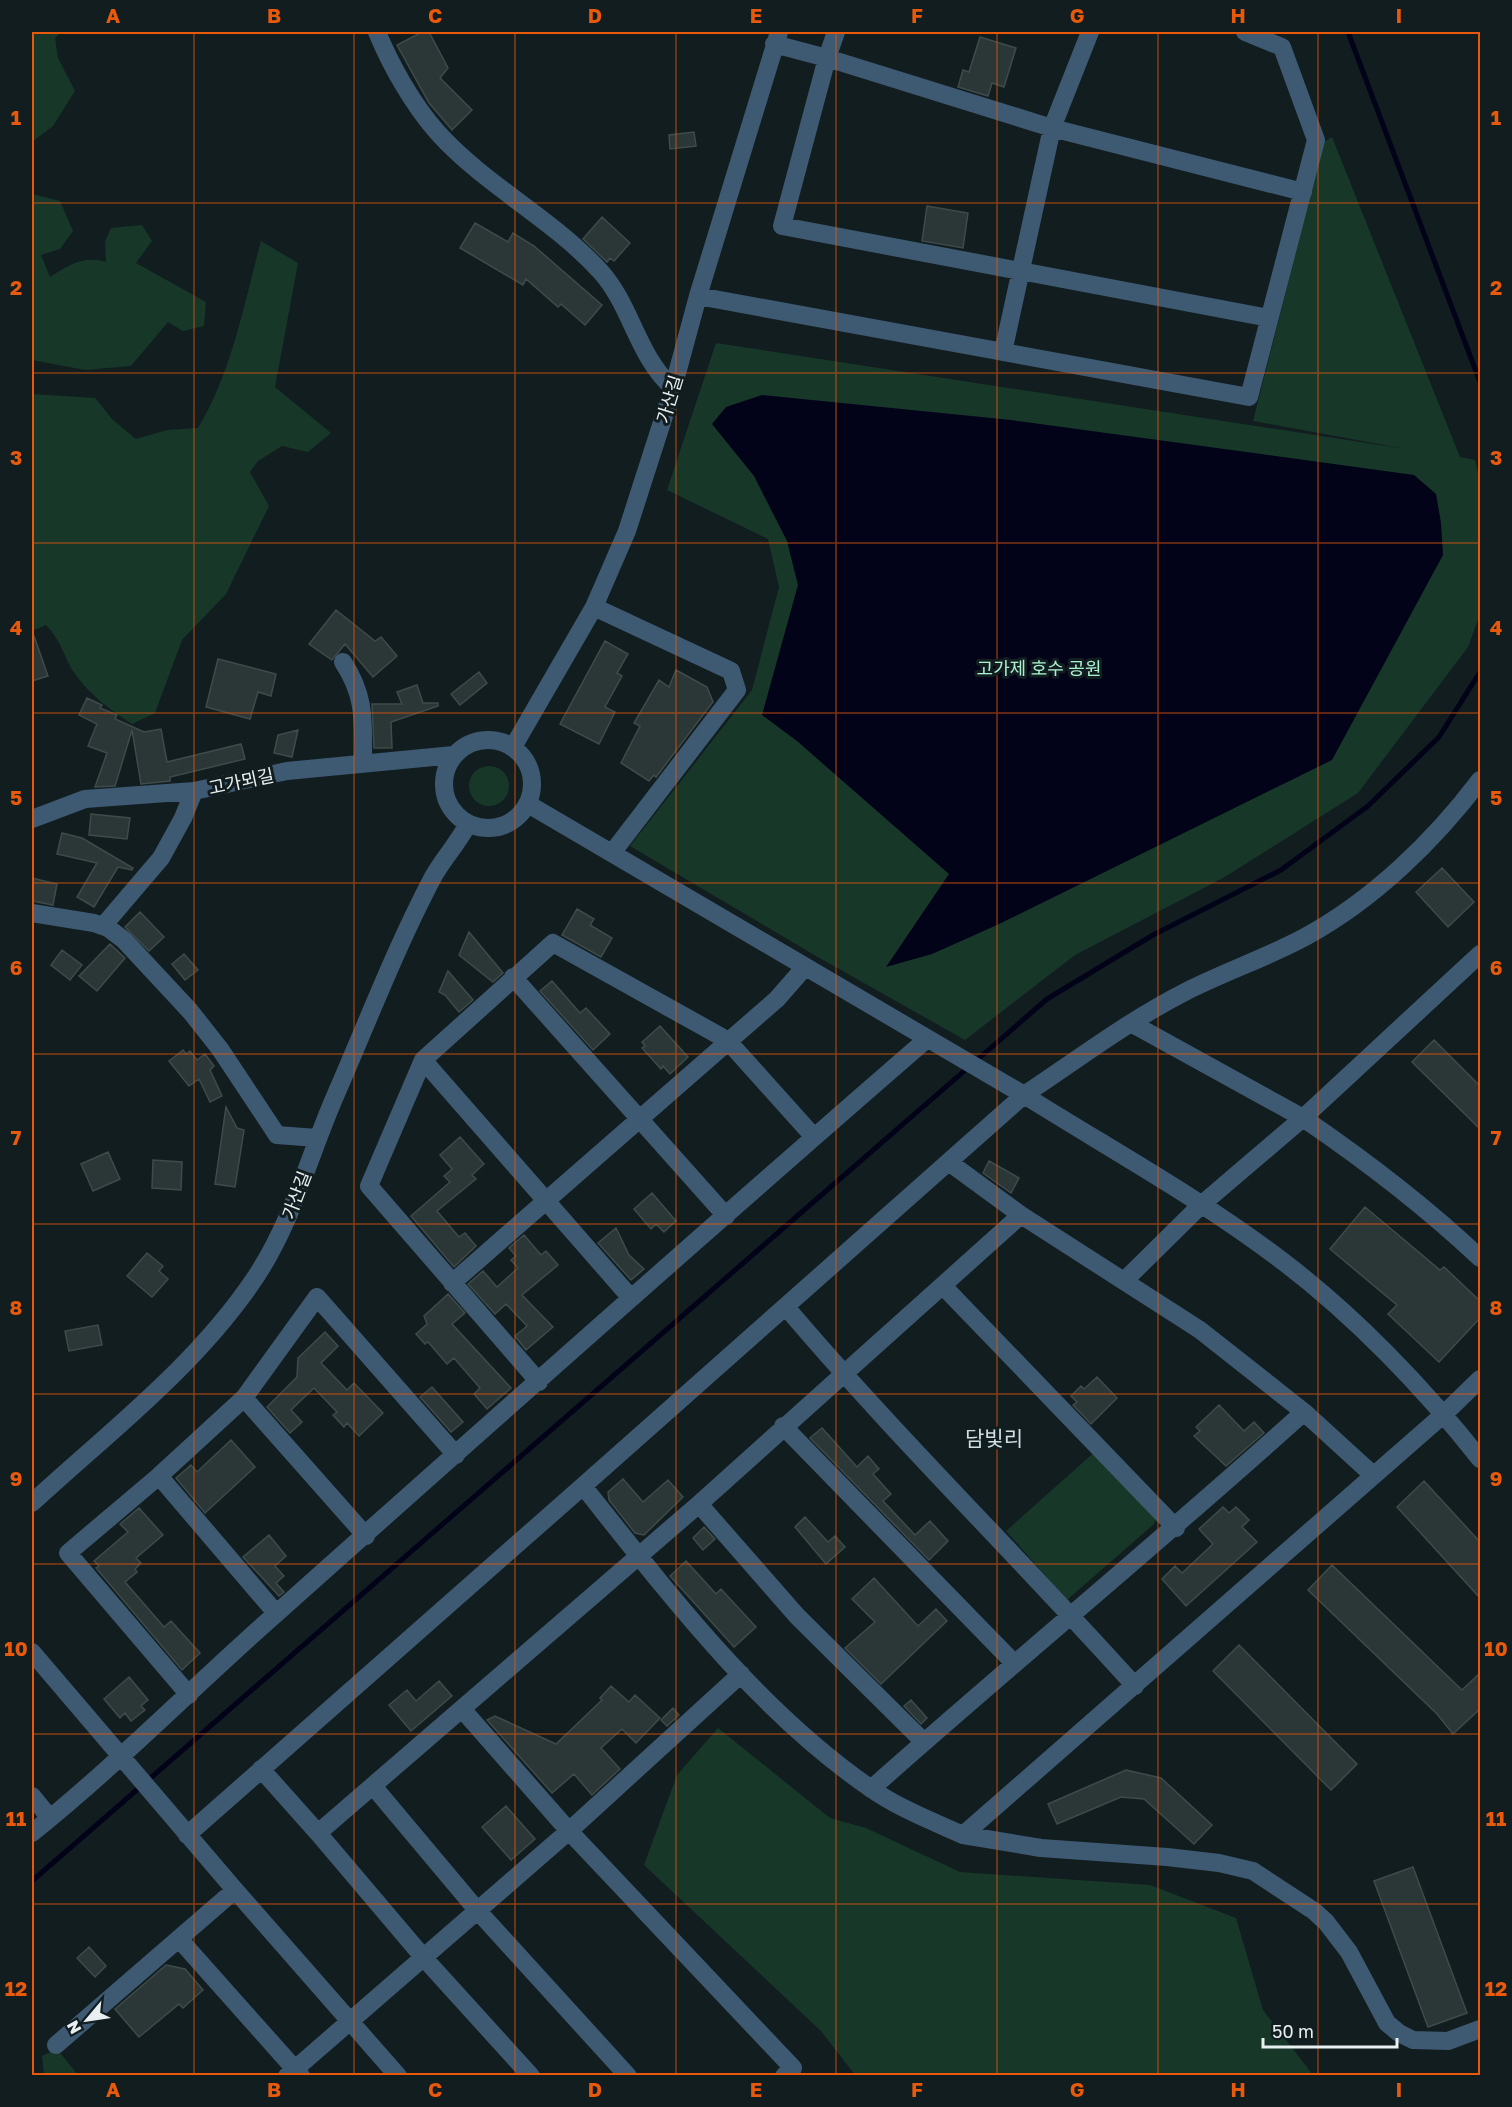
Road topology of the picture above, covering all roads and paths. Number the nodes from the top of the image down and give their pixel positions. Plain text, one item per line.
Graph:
1 (377, 32) edge
2 (836, 32) edge
3 (1090, 32) edge
4 (1245, 32) edge
5 (777, 38) edge
6 (827, 58) junction
7 (1052, 128) junction
8 (1303, 192) junction
9 (1022, 272) junction
10 (698, 296) junction
11 (1269, 318) junction
12 (1003, 352) junction
13 (673, 388) junction
14 (594, 607) junction
15 (343, 662) dead end
16 (513, 747) junction
17 (454, 755) junction
18 (363, 762) junction
19 (1480, 780) edge
20 (194, 791) junction
21 (528, 804) junction
22 (32, 819) edge
23 (468, 824) junction
24 (612, 853) junction
25 (32, 913) edge
26 (103, 926) junction
27 (1480, 954) edge
28 (805, 967) junction
29 (513, 977) junction
30 (1131, 1023) junction
31 (728, 1040) junction
32 (933, 1043) junction
33 (423, 1060) junction
34 (1024, 1095) junction
35 (639, 1118) junction
36 (1303, 1118) junction
37 (814, 1137) junction
38 (317, 1138) junction
39 (950, 1163) junction
40 (545, 1200) junction
41 (1201, 1206) junction
42 (1021, 1215) junction
43 (726, 1216) junction
44 (1480, 1258) edge
45 (1125, 1280) junction
46 (452, 1283) junction
47 (943, 1286) junction
48 (631, 1298) junction
49 (786, 1307) junction
50 (843, 1374) junction
51 (1480, 1379) edge
52 (539, 1382) junction
53 (244, 1398) junction
54 (1304, 1412) junction
55 (1444, 1414) junction
56 (783, 1426) junction
57 (456, 1455) junction
58 (1480, 1459) edge
59 (1373, 1475) junction
60 (159, 1476) junction
61 (583, 1486) junction
62 (32, 1503) edge
63 (699, 1504) junction
64 (1176, 1528) junction
65 (366, 1536) junction
66 (639, 1556) junction
67 (276, 1613) junction
68 (1071, 1615) junction
69 (32, 1652) edge
70 (1014, 1663) junction
71 (741, 1674) junction
72 (1135, 1686) junction
73 (189, 1695) junction
74 (462, 1709) junction
75 (924, 1742) junction
76 (125, 1762) junction
77 (261, 1769) junction
78 (373, 1786) junction
79 (871, 1789) junction
80 (32, 1796) edge
81 (50, 1818) junction
82 (569, 1831) junction
83 (32, 1833) edge
84 (318, 1833) junction
85 (187, 1834) junction
86 (963, 1835) junction
87 (235, 1890) junction
88 (477, 1910) junction
89 (180, 1940) junction
90 (424, 1958) junction
91 (350, 2021) junction
92 (1480, 2029) edge
93 (56, 2045) dead end
94 (295, 2073) edge
95 (398, 2076) edge
96 (531, 2076) edge
97 (628, 2076) edge
98 (784, 2076) edge

1 - 13 street
2 - 6 street
3 - 7 street
4 - 8 street
5 - 6 street
5 - 10 street, 가산길
6 - 7 street
6 - 9 street
7 - 8 street
7 - 9 street
8 - 11 street
9 - 11 street
9 - 12 street
10 - 12 street
10 - 13 street, 가산길
11 - 12 street
13 - 14 street, 가산길
14 - 16 street, 가산길
14 - 24 street
15 - 18 street
16 - 17 street
16 - 21 street
17 - 18 street, 고가뫼길
17 - 23 street
18 - 20 street, 고가뫼길
19 - 30 street
20 - 22 street, 고가뫼길
20 - 26 street
21 - 23 street
21 - 24 street
23 - 38 street, 가산길
24 - 28 street
25 - 26 street
26 - 38 street
27 - 36 street
28 - 31 street
28 - 32 street
29 - 31 street
29 - 33 street
29 - 35 street
30 - 34 street
30 - 36 street
31 - 35 street
31 - 37 street
32 - 34 street
32 - 37 street
33 - 40 street
33 - 46 street
34 - 39 street
34 - 41 street
35 - 40 street
35 - 43 street
36 - 41 street
36 - 44 street
37 - 43 street
38 - 62 street, 가산길
39 - 42 street
39 - 49 street
40 - 46 street
40 - 48 street
41 - 45 street
41 - 55 street
42 - 45 street
42 - 47 street
43 - 48 street
45 - 54 street
46 - 52 street
47 - 50 street
47 - 64 street
48 - 52 street
49 - 50 street
49 - 61 street
50 - 56 street
50 - 68 street
51 - 55 street
52 - 57 street
53 - 57 street
53 - 60 street
53 - 65 street
54 - 59 street
54 - 64 street
55 - 58 street
55 - 59 street
56 - 63 street
56 - 70 street
57 - 65 street
59 - 72 street
60 - 67 street
60 - 73 street
61 - 66 street
61 - 77 street
63 - 66 street
63 - 75 street
64 - 68 street
65 - 67 street
66 - 71 street
66 - 74 street
67 - 73 street
68 - 70 street
68 - 72 street
69 - 76 street
70 - 75 street
71 - 79 street
71 - 82 street
72 - 86 street
73 - 76 street
74 - 78 street
74 - 82 street
75 - 79 street
76 - 81 street
76 - 85 street
77 - 84 street
77 - 85 street
78 - 84 street
78 - 88 street
79 - 86 street
80 - 81 street
81 - 83 street
82 - 88 street
82 - 98 street
84 - 90 street
85 - 87 street
86 - 92 street
87 - 89 street
87 - 91 street
88 - 90 street
88 - 97 street
89 - 93 street
89 - 94 street
90 - 91 street
90 - 96 street
91 - 94 street
91 - 95 street

